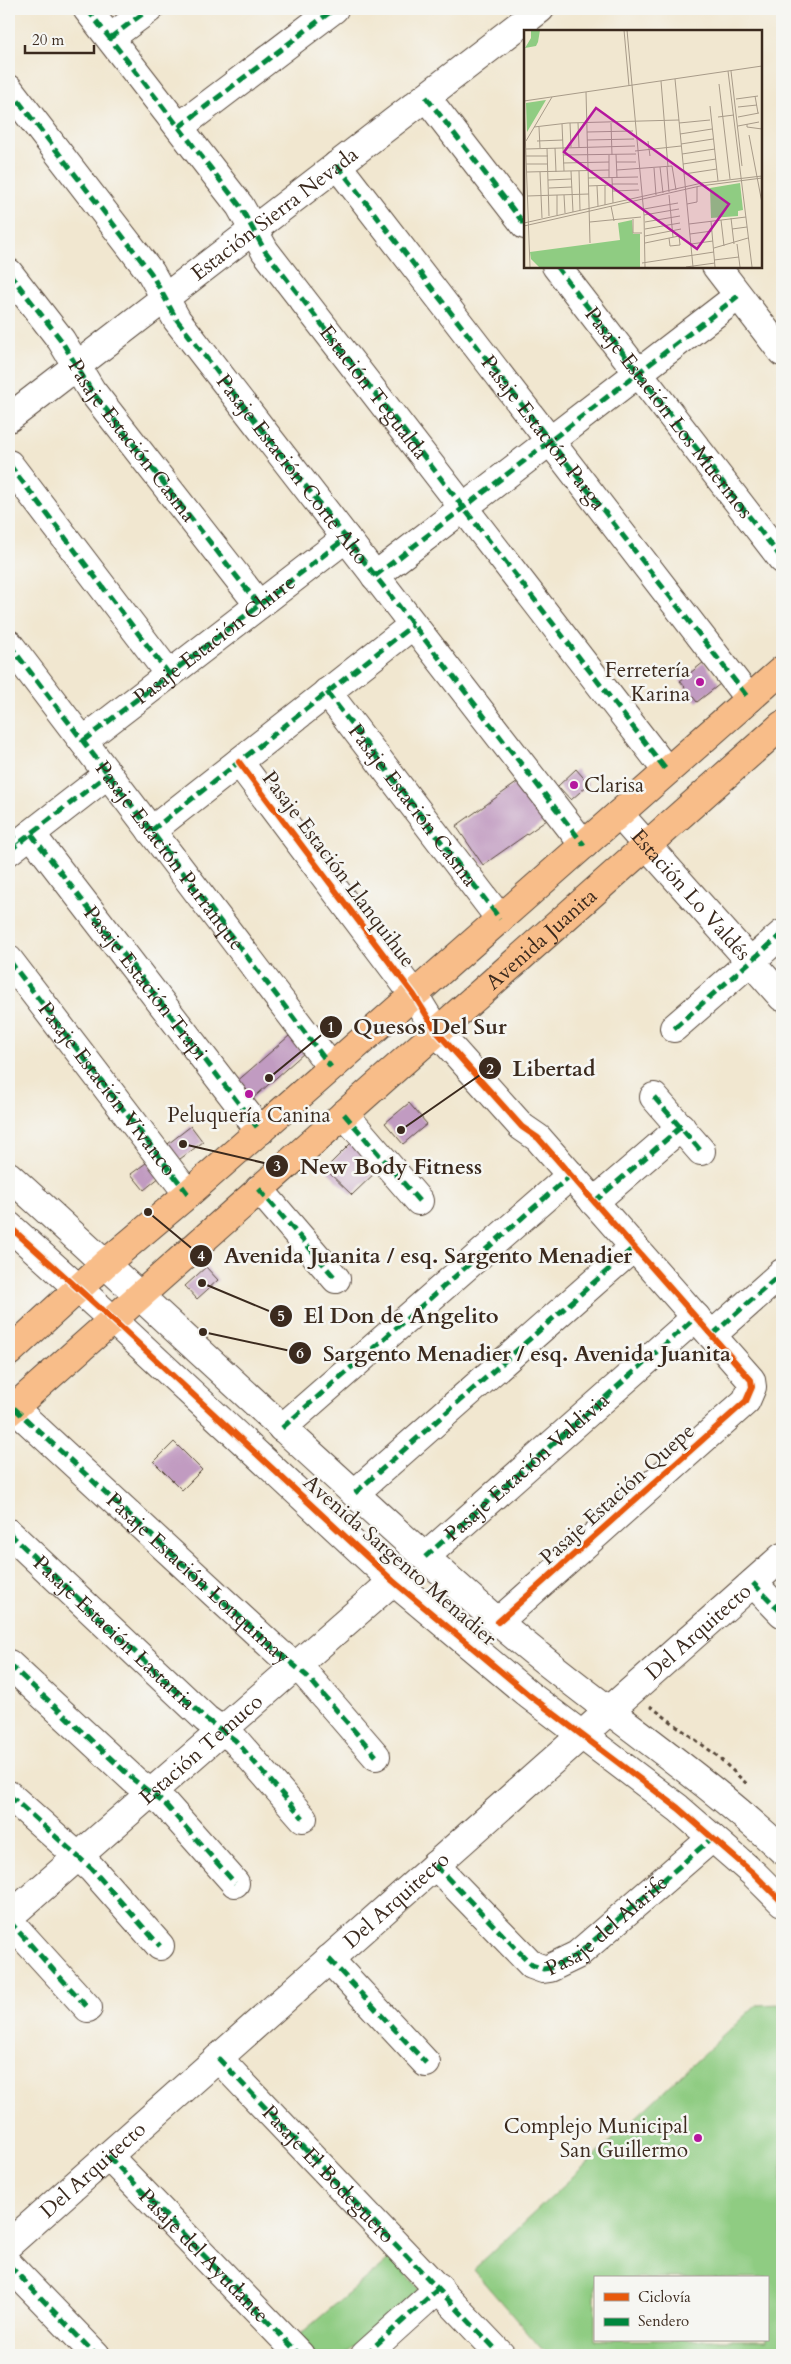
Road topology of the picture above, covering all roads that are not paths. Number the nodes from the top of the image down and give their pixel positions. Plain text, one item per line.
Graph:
1 (87, 9) edge
2 (149, 9) edge
3 (334, 9) edge
4 (530, 17) edge
5 (110, 38) junction
6 (9, 89) edge
7 (426, 97) junction
8 (179, 127) junction
9 (337, 165) junction
10 (524, 224) edge
11 (253, 230) junction
12 (558, 268) edge
13 (717, 268) edge
14 (9, 273) edge
15 (738, 296) junction
16 (165, 298) junction
17 (782, 352) edge
18 (76, 366) junction
19 (639, 373) junction
20 (9, 418) edge
21 (550, 441) junction
22 (9, 464) edge
23 (464, 508) junction
24 (346, 538) junction
25 (782, 559) edge
26 (375, 576) junction
27 (259, 605) junction
28 (413, 625) junction
29 (9, 644) edge
30 (782, 670) edge
31 (169, 674) junction
32 (328, 692) junction
33 (749, 699) junction
34 (782, 725) edge
35 (83, 741) junction
36 (238, 762) junction
37 (667, 771) junction
38 (108, 774) junction
39 (619, 814) junction
40 (151, 831) junction
41 (17, 840) edge
42 (584, 845) junction
43 (647, 846) junction
44 (500, 919) junction
45 (782, 934) edge
46 (9, 960) edge
47 (751, 962) junction
48 (414, 995) junction
49 (782, 997) edge
50 (674, 1028) dead end
51 (437, 1032) junction
52 (332, 1067) junction
53 (654, 1097) dead end
54 (344, 1114) junction
55 (681, 1127) junction
56 (260, 1131) junction
57 (701, 1151) dead end
58 (571, 1175) junction
59 (9, 1176) edge
60 (260, 1189) junction
61 (188, 1194) junction
62 (419, 1201) dead end
63 (594, 1202) junction
64 (9, 1226) edge
65 (634, 1247) junction
66 (105, 1264) junction
67 (782, 1274) edge
68 (336, 1279) dead end
69 (78, 1289) junction
70 (138, 1297) junction
71 (113, 1320) junction
72 (704, 1326) junction
73 (9, 1352) edge
74 (752, 1388) joint
75 (11, 1410) edge
76 (282, 1428) junction
77 (355, 1493) junction
78 (9, 1532) edge
79 (425, 1557) junction
80 (782, 1557) edge
81 (393, 1581) junction
82 (753, 1583) junction
83 (782, 1613) edge
84 (498, 1622) junction
85 (9, 1664) edge
86 (295, 1666) junction
87 (610, 1710) junction
88 (222, 1730) junction
89 (582, 1734) junction
90 (376, 1756) dead end
91 (151, 1793) junction
92 (9, 1795) edge
93 (303, 1818) dead end
94 (712, 1838) junction
95 (782, 1850) edge
96 (78, 1857) junction
97 (435, 1865) junction
98 (235, 1883) dead end
99 (782, 1902) edge
100 (9, 1919) edge
101 (160, 1946) dead end
102 (329, 1959) junction
103 (88, 2008) dead end
104 (218, 2058) junction
105 (426, 2063) dead end
106 (108, 2156) junction
107 (9, 2244) edge
108 (9, 2265) edge
109 (439, 2288) junction
110 (96, 2355) edge
111 (300, 2355) edge
112 (365, 2355) edge
113 (501, 2355) edge

1 - 5 street, Estación Tegualda
2 - 5 street
3 - 8 street
4 - 7 street, Estación Sierra Nevada
5 - 8 street, Estación Tegualda
6 - 16 street, Pasaje Estación Corte Alto
7 - 9 street, Estación Sierra Nevada
7 - 10 street
8 - 11 street, Estación Tegualda
9 - 11 street, Estación Sierra Nevada
9 - 21 street, Pasaje Estación Parga
11 - 16 street, Estación Sierra Nevada
11 - 23 street, Estación Tegualda
12 - 19 street, Pasaje Estación Los Muermos
13 - 15 street
14 - 18 street, Pasaje Estación Casma
15 - 17 street
15 - 19 street
16 - 18 street, Estación Sierra Nevada
16 - 24 street, Pasaje Estación Corte Alto
18 - 20 street, Estación Sierra Nevada
18 - 27 street, Pasaje Estación Casma
19 - 21 street
19 - 25 street, Pasaje Estación Los Muermos
21 - 23 street
21 - 33 street, Pasaje Estación Parga
22 - 31 street
23 - 26 street
23 - 37 street, Estación Tegualda
24 - 26 street, Pasaje Estación Corte Alto
24 - 27 street, Pasaje Estación Chirre
26 - 28 street, Pasaje Estación Corte Alto
27 - 31 street, Pasaje Estación Chirre
28 - 32 street
28 - 42 street, Pasaje Estación Corte Alto
29 - 35 street, Pasaje Estación Purranque
30 - 33 main road, Avenida Juanita
31 - 35 street, Pasaje Estación Chirre
32 - 36 street
32 - 44 street, Pasaje Estación Casma
33 - 37 main road, Avenida Juanita
34 - 43 main road, Avenida Juanita
35 - 38 street, Pasaje Estación Purranque
36 - 40 street
36 - 48 street, Pasaje Estación Llanquihue
37 - 39 main road, Avenida Juanita
38 - 40 street, Pasaje Estación Purranque
38 - 41 street
39 - 42 main road, Avenida Juanita
39 - 43 street, Estación Lo Valdés
40 - 52 street, Pasaje Estación Purranque
41 - 56 street, Pasaje Estación Trapi
42 - 44 main road, Avenida Juanita
43 - 47 street, Estación Lo Valdés
43 - 51 main road, Avenida Juanita
44 - 48 main road, Avenida Juanita
45 - 47 street
46 - 61 street, Pasaje Estación Vivanco
47 - 49 street, Estación Lo Valdés
47 - 50 street
48 - 51 street, Pasaje Estación Llanquihue
48 - 52 main road, Avenida Juanita
51 - 54 main road, Avenida Juanita
51 - 58 street, Pasaje Estación Llanquihue
52 - 56 main road, Avenida Juanita
53 - 55 street
54 - 60 main road, Avenida Juanita
54 - 62 street
55 - 57 street
55 - 63 street
56 - 61 main road, Avenida Juanita
58 - 63 street, Pasaje Estación Llanquihue
58 - 76 street
59 - 66 street, Avenida Sargento Menadier
60 - 68 street
60 - 70 main road, Avenida Juanita
61 - 66 main road, Avenida Juanita
63 - 65 street, Pasaje Estación Llanquihue
64 - 69 street, Avenida Sargento Menadier
65 - 72 street, Pasaje Estación Llanquihue
65 - 77 street
66 - 69 main road, Avenida Juanita
66 - 70 street, Avenida Sargento Menadier
67 - 72 street, Pasaje Estación Valdivia
69 - 71 street, Avenida Sargento Menadier
69 - 73 main road, Avenida Juanita
70 - 71 main road, Avenida Juanita
70 - 76 street, Avenida Sargento Menadier
71 - 75 main road, Avenida Juanita
71 - 81 street, Avenida Sargento Menadier
72 - 74 street, Pasaje Estación Llanquihue
72 - 79 street, Pasaje Estación Valdivia
74 - 84 street, Pasaje Estación Quepe
75 - 86 street, Pasaje Estación Lonquimay
76 - 77 street, Avenida Sargento Menadier
77 - 79 street, Avenida Sargento Menadier
78 - 88 street, Pasaje Estación Lastarria
79 - 84 street, Avenida Sargento Menadier
80 - 82 street, Del Arquitecto
81 - 86 street, Estación Temuco
81 - 89 street, Avenida Sargento Menadier
82 - 83 street
82 - 87 street, Del Arquitecto
84 - 87 street, Avenida Sargento Menadier
85 - 91 street
86 - 88 street, Estación Temuco
86 - 90 street, Pasaje Estación Lonquimay
87 - 89 street, Del Arquitecto
87 - 95 street, Avenida Sargento Menadier
88 - 91 street, Estación Temuco
88 - 93 street, Pasaje Estación Lastarria
89 - 94 street, Avenida Sargento Menadier
89 - 97 street, Del Arquitecto
91 - 96 street, Estación Temuco
91 - 98 street
92 - 96 street
94 - 97 street, Pasaje del Alarife
94 - 99 street, Avenida Sargento Menadier
96 - 100 street, Estación Temuco
96 - 101 street
97 - 102 street, Del Arquitecto
100 - 103 street
102 - 104 street, Del Arquitecto
102 - 105 street
104 - 106 street, Del Arquitecto
104 - 109 street, Pasaje El Bodeguero
106 - 107 street, Del Arquitecto
106 - 111 street, Pasaje del Ayudante
108 - 110 street
109 - 112 street
109 - 113 street, Pasaje El Bodeguero

